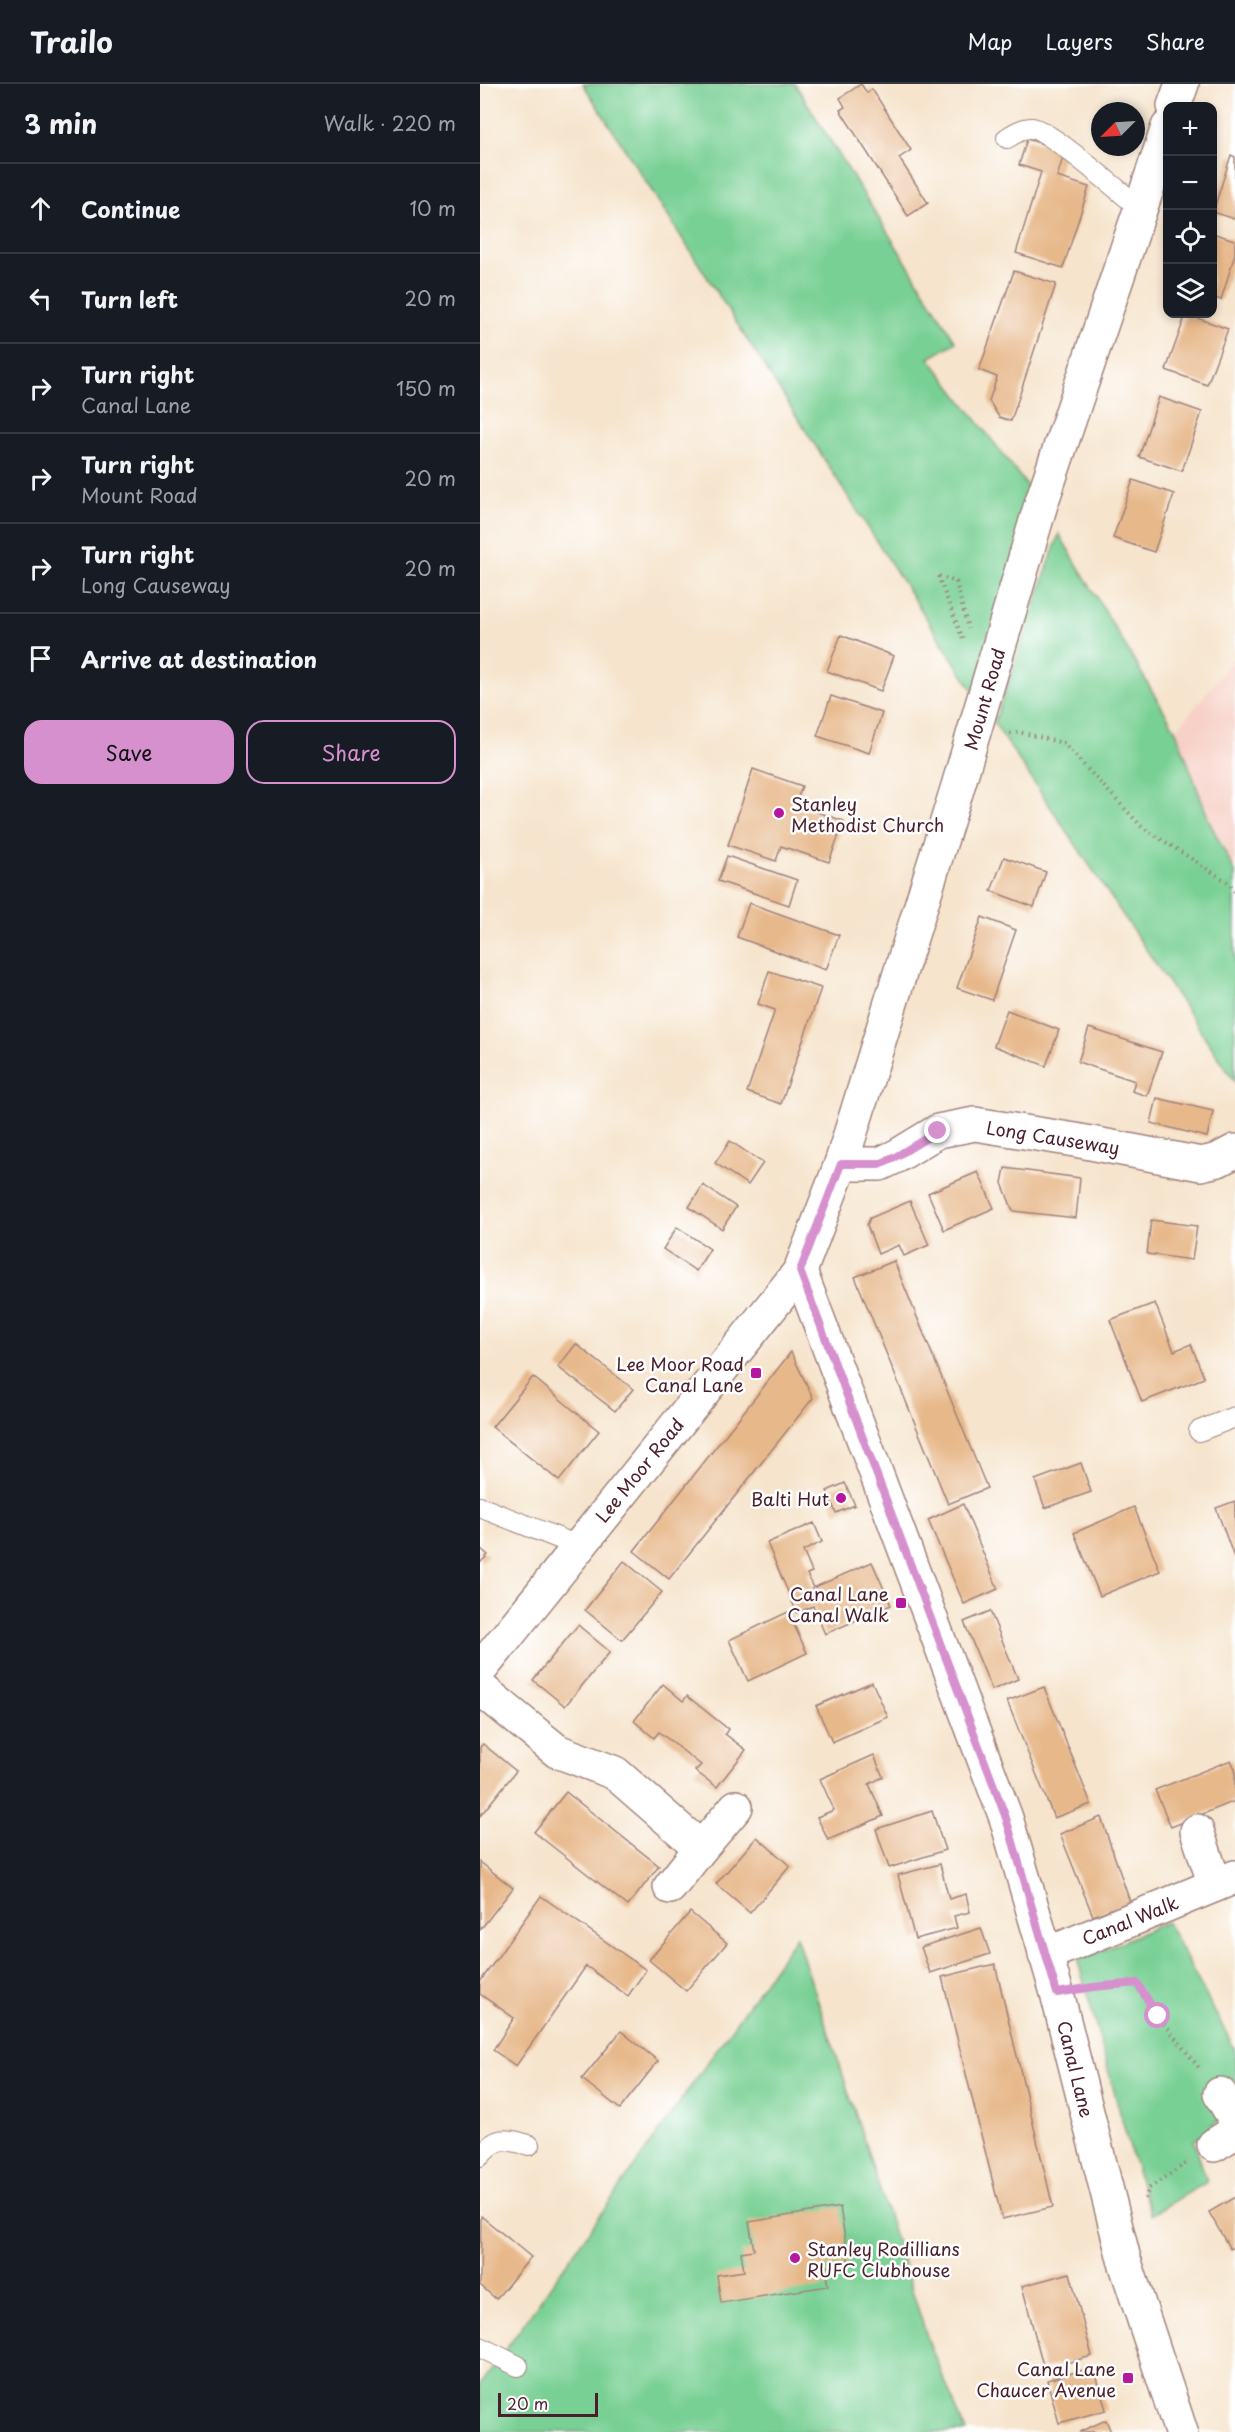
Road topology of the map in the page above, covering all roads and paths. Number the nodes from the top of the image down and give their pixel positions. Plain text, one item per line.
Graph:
1 (1182, 84) edge
2 (1175, 102) edge
3 (1006, 138) dead end
4 (1163, 139) edge
5 (1140, 208) junction
6 (968, 651) joint
7 (972, 741) junction
8 (1235, 892) edge
9 (1235, 1151) edge
10 (841, 1164) junction
11 (800, 1271) junction
12 (1235, 1417) edge
13 (1199, 1431) dead end
14 (480, 1506) edge
15 (578, 1546) junction
16 (480, 1670) edge
17 (480, 1688) edge
18 (736, 1807) dead end
19 (1197, 1832) dead end
20 (701, 1848) junction
21 (1225, 1881) edge
22 (670, 1887) dead end
23 (1045, 1955) junction
24 (1057, 1993) junction
25 (1228, 2107) edge
26 (1224, 2139) edge
27 (529, 2145) dead end
28 (480, 2156) edge
29 (1142, 2208) dead end
30 (480, 2347) edge
31 (518, 2366) dead end
32 (1181, 2432) edge

1 - 2 street
3 - 5 lane
4 - 5 street, Mount Road
5 - 7 street, Mount Road
6 - 6 path
7 - 8 path
7 - 10 street, Mount Road
9 - 10 street, Long Causeway
10 - 11 street, Mount Road
11 - 15 street, Lee Moor Road
11 - 23 street, Canal Lane
12 - 13 lane
14 - 15 lane
15 - 16 street, Lee Moor Road
17 - 20 street
18 - 20 street
19 - 21 street, Canal Walk
20 - 22 street
21 - 23 street, Canal Walk
23 - 24 street, Canal Lane
24 - 25 path
24 - 32 street, Canal Lane
26 - 29 path
27 - 28 lane
30 - 31 lane

